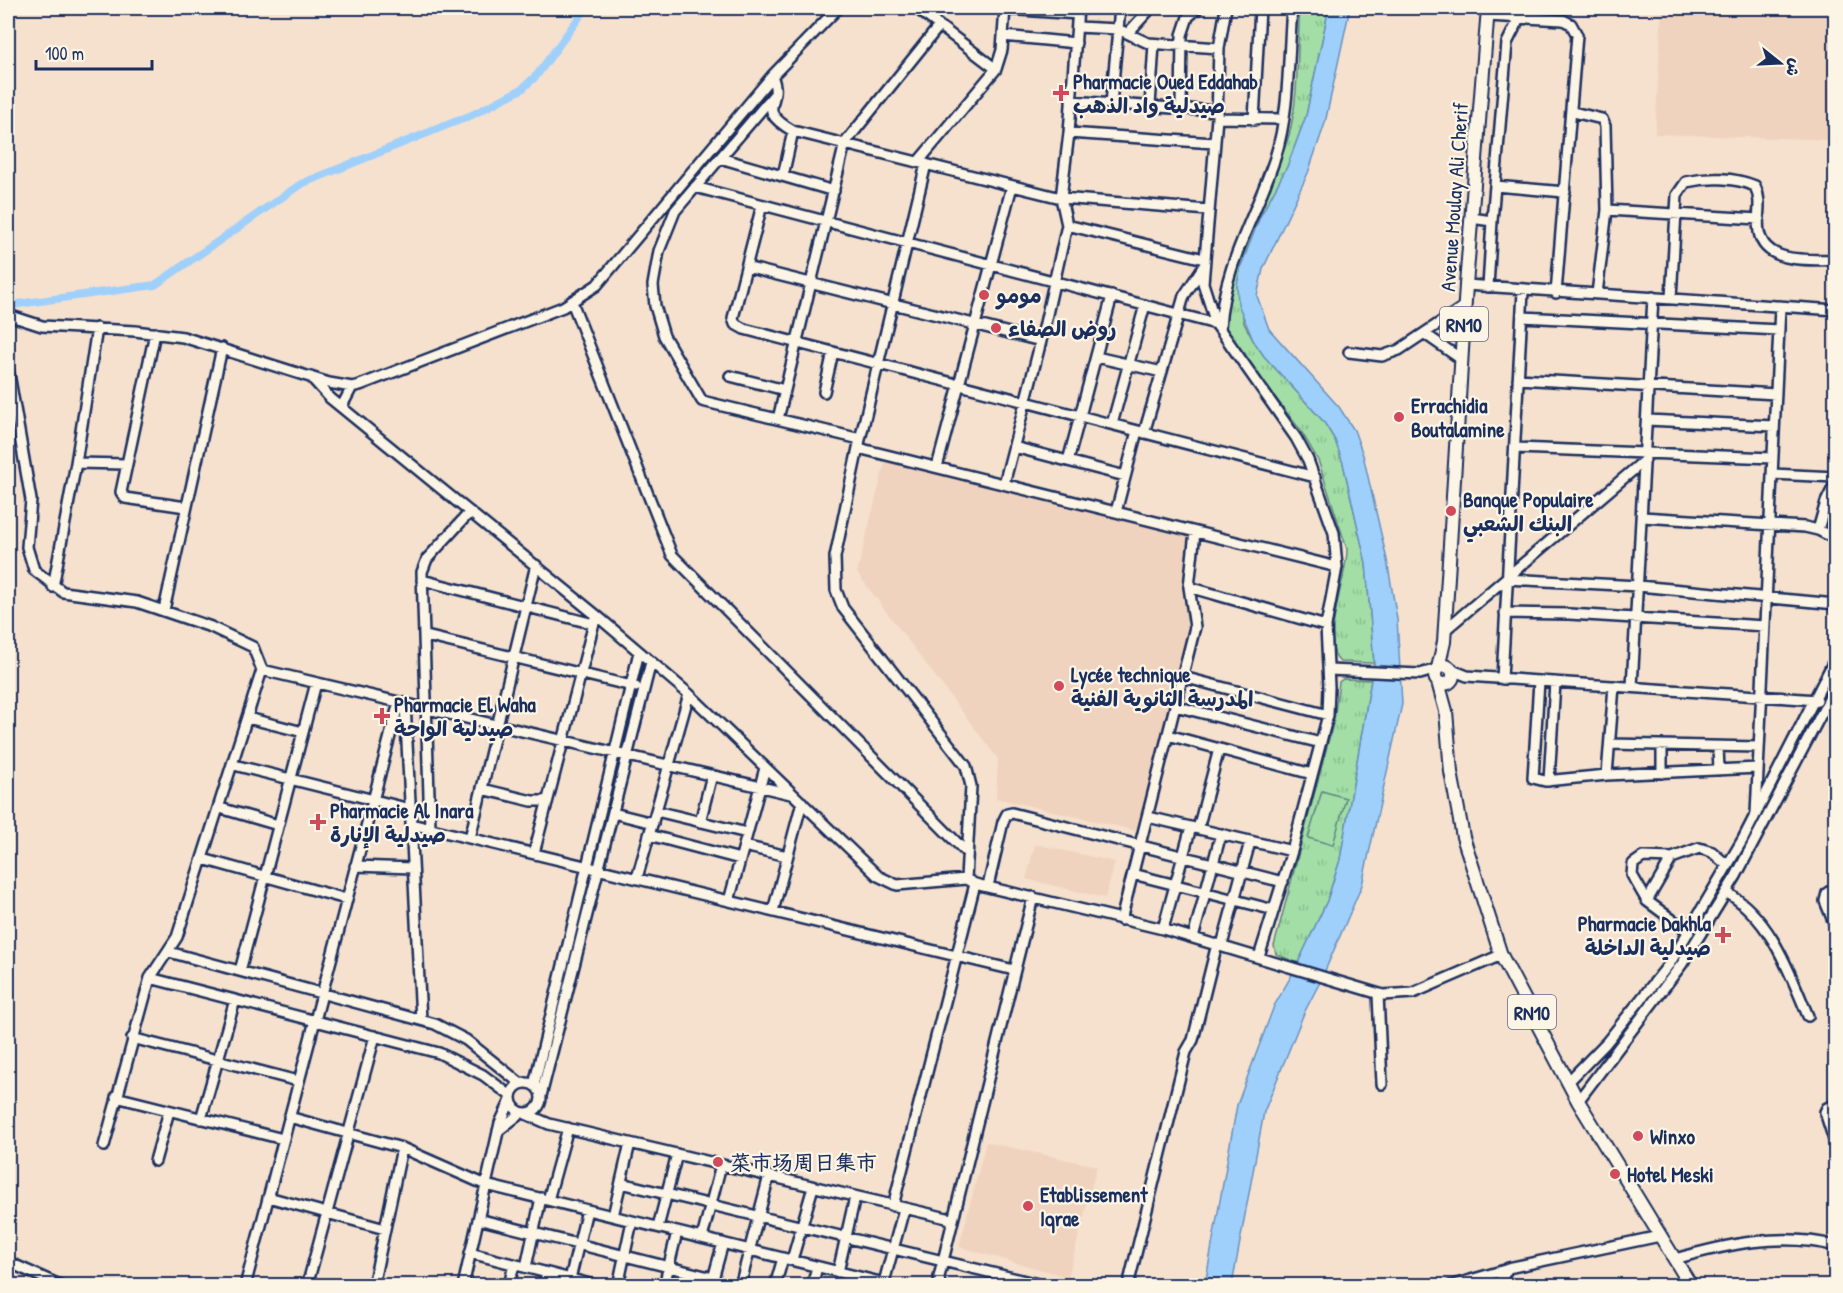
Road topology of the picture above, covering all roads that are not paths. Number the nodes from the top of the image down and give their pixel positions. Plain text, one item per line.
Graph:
1 (838, 8) edge
2 (916, 8) edge
3 (1005, 8) edge
4 (1120, 8) edge
5 (1151, 8) edge
6 (1198, 8) edge
7 (1226, 8) edge
8 (1260, 8) edge
9 (1292, 8) edge
10 (1078, 11) edge
11 (1487, 12) edge
12 (1520, 17) junction
13 (939, 26) junction
14 (1077, 27) junction
15 (1118, 29) junction
16 (1128, 33) junction
17 (1003, 36) junction
18 (1076, 43) junction
19 (1154, 44) junction
20 (1184, 46) junction
21 (1219, 48) junction
22 (996, 69) junction
23 (772, 76) junction
24 (773, 96) junction
25 (1071, 101) junction
26 (1111, 104) junction
27 (1150, 106) junction
28 (1181, 109) junction
29 (1572, 112) junction
30 (1217, 115) junction
31 (1284, 119) junction
32 (1254, 120) junction
33 (793, 131) junction
34 (1069, 133) junction
35 (845, 143) junction
36 (1214, 143) junction
37 (720, 158) junction
38 (922, 163) junction
39 (783, 176) junction
40 (1012, 186) junction
41 (1495, 186) junction
42 (695, 187) junction
43 (834, 191) junction
44 (1565, 192) junction
45 (1061, 198) junction
46 (762, 205) junction
47 (1208, 210) junction
48 (1607, 210) junction
49 (1675, 213) junction
50 (1471, 218) junction
51 (1759, 219) junction
52 (1492, 220) junction
53 (826, 222) junction
54 (1067, 225) junction
55 (907, 243) junction
56 (1836, 260) edge
57 (1204, 263) junction
58 (991, 265) junction
59 (747, 267) junction
60 (811, 282) junction
61 (1055, 282) junction
62 (1466, 285) junction
63 (1488, 287) junction
64 (1523, 291) junction
65 (1556, 293) junction
66 (1597, 294) junction
67 (1112, 296) junction
68 (1653, 297) junction
69 (1671, 298) junction
70 (572, 302) junction
71 (893, 303) junction
72 (1145, 305) junction
73 (1465, 306) junction
74 (1780, 307) junction
75 (1836, 310) edge
76 (1178, 314) junction
77 (8, 315) edge
78 (1522, 317) junction
79 (975, 324) junction
80 (1652, 324) junction
81 (1218, 326) junction
82 (97, 328) junction
83 (1779, 330) junction
84 (154, 333) junction
85 (1425, 334) junction
86 (1041, 342) junction
87 (797, 343) junction
88 (222, 348) junction
89 (833, 352) junction
90 (1348, 352) dead end
91 (1096, 357) junction
92 (1461, 359) junction
93 (878, 364) junction
94 (1129, 364) junction
95 (8, 368) edge
96 (1162, 372) junction
97 (730, 376) dead end
98 (311, 377) junction
99 (1518, 379) junction
100 (959, 385) junction
101 (352, 387) junction
102 (1648, 388) junction
103 (785, 390) junction
104 (824, 392) dead end
105 (1776, 394) junction
106 (1024, 402) junction
107 (342, 406) junction
108 (1080, 416) junction
109 (778, 418) junction
110 (1647, 420) junction
111 (1113, 424) junction
112 (1774, 426) junction
113 (1141, 432) junction
114 (859, 444) junction
115 (1014, 447) junction
116 (1515, 448) junction
117 (1645, 456) junction
118 (1773, 458) junction
119 (1068, 461) junction
120 (76, 463) junction
121 (126, 464) junction
122 (937, 467) junction
123 (1772, 474) junction
124 (1125, 476) junction
125 (1315, 477) junction
126 (1836, 477) edge
127 (1836, 482) edge
128 (1004, 484) junction
129 (186, 507) junction
130 (470, 512) junction
131 (1116, 512) junction
132 (1642, 517) junction
133 (1770, 524) junction
134 (1818, 530) junction
135 (1196, 532) junction
136 (1836, 539) edge
137 (536, 566) junction
138 (1337, 567) junction
139 (1507, 577) junction
140 (422, 580) junction
141 (1638, 586) junction
142 (53, 587) junction
143 (1189, 587) junction
144 (1766, 596) junction
145 (1836, 604) edge
146 (526, 606) junction
147 (164, 610) junction
148 (1505, 613) junction
149 (595, 619) junction
150 (1636, 619) junction
151 (1326, 626) junction
152 (1765, 626) junction
153 (426, 636) junction
154 (1444, 636) junction
155 (639, 652) junction
156 (514, 657) junction
157 (1836, 657) edge
158 (651, 662) junction
159 (262, 670) junction
160 (1329, 670) junction
161 (581, 672) junction
162 (1444, 675) junction
163 (1183, 677) junction
164 (1502, 679) junction
165 (1539, 681) junction
166 (316, 682) junction
167 (1555, 682) junction
168 (631, 685) junction
169 (1614, 686) junction
170 (1836, 686) edge
171 (1632, 687) junction
172 (644, 689) junction
173 (689, 694) junction
174 (1762, 696) junction
175 (1813, 700) junction
176 (1828, 701) junction
177 (402, 703) junction
178 (1175, 706) junction
179 (428, 709) junction
180 (1328, 715) junction
181 (248, 718) junction
182 (497, 725) junction
183 (303, 732) junction
184 (1167, 735) junction
185 (1551, 739) junction
186 (1535, 740) junction
187 (563, 741) junction
188 (1321, 743) junction
189 (1610, 744) junction
190 (1662, 746) junction
191 (1719, 747) junction
192 (1759, 747) junction
193 (1219, 749) junction
194 (615, 753) junction
195 (627, 756) junction
196 (234, 765) junction
197 (669, 765) junction
198 (765, 768) junction
199 (1758, 768) junction
200 (1719, 770) junction
201 (1662, 773) junction
202 (1312, 774) junction
203 (1607, 775) junction
204 (712, 776) junction
205 (291, 779) junction
206 (1549, 780) junction
207 (760, 787) junction
208 (482, 789) junction
209 (793, 795) junction
210 (372, 800) junction
211 (547, 801) junction
212 (802, 802) junction
213 (220, 808) junction
214 (410, 809) junction
215 (656, 811) junction
216 (613, 813) junction
217 (1756, 814) junction
218 (1148, 817) junction
219 (700, 822) junction
220 (653, 823) junction
221 (411, 824) junction
222 (278, 825) junction
223 (430, 828) junction
224 (1194, 828) junction
225 (747, 833) junction
226 (1221, 834) junction
227 (649, 835) junction
228 (470, 838) junction
229 (1250, 842) junction
230 (1141, 845) junction
231 (744, 846) junction
232 (1292, 851) junction
233 (534, 853) junction
234 (968, 853) junction
235 (788, 856) junction
236 (1183, 856) junction
237 (1672, 858) junction
238 (202, 859) junction
239 (740, 859) junction
240 (1213, 864) junction
241 (355, 866) junction
242 (587, 866) junction
243 (1728, 866) junction
244 (413, 868) junction
245 (598, 869) junction
246 (1242, 871) junction
247 (1133, 874) junction
248 (265, 876) junction
249 (637, 878) junction
250 (966, 879) junction
251 (1283, 882) junction
252 (975, 884) junction
253 (1175, 885) junction
254 (988, 886) junction
255 (1836, 887) edge
256 (1205, 892) junction
257 (1726, 892) junction
258 (1033, 897) junction
259 (346, 898) junction
260 (1234, 900) junction
261 (729, 901) junction
262 (1647, 901) junction
263 (1274, 910) junction
264 (773, 911) junction
265 (1121, 920) junction
266 (1836, 928) edge
267 (1163, 929) junction
268 (1689, 932) junction
269 (1193, 938) junction
270 (1219, 945) junction
271 (170, 952) junction
272 (1501, 955) junction
273 (957, 956) junction
274 (1259, 957) junction
275 (240, 970) junction
276 (1014, 970) junction
277 (150, 978) junction
278 (320, 993) junction
279 (1378, 994) junction
280 (235, 1000) junction
281 (1808, 1016) dead end
282 (314, 1020) junction
283 (421, 1020) junction
284 (375, 1036) junction
285 (132, 1038) junction
286 (218, 1059) junction
287 (298, 1081) junction
288 (1568, 1082) junction
289 (521, 1084) junction
290 (1382, 1084) dead end
291 (534, 1085) junction
292 (541, 1096) junction
293 (116, 1097) junction
294 (511, 1098) junction
295 (1578, 1101) junction
296 (1836, 1105) edge
297 (538, 1108) junction
298 (169, 1111) junction
299 (524, 1113) junction
300 (289, 1118) junction
301 (201, 1119) junction
302 (549, 1124) junction
303 (568, 1128) junction
304 (498, 1131) junction
305 (347, 1133) junction
306 (283, 1139) junction
307 (630, 1143) junction
308 (104, 1146) dead end
309 (1836, 1146) edge
310 (402, 1148) junction
311 (677, 1154) junction
312 (155, 1161) dead end
313 (721, 1165) junction
314 (769, 1176) junction
315 (621, 1183) junction
316 (486, 1185) junction
317 (813, 1187) junction
318 (667, 1194) junction
319 (268, 1197) junction
320 (855, 1197) junction
321 (545, 1199) junction
322 (711, 1204) junction
323 (893, 1206) junction
324 (904, 1209) junction
325 (587, 1210) junction
326 (326, 1213) junction
327 (758, 1215) junction
328 (613, 1216) junction
329 (478, 1219) junction
330 (951, 1219) junction
331 (632, 1221) junction
332 (802, 1226) junction
333 (658, 1227) junction
334 (386, 1229) junction
335 (677, 1232) junction
336 (534, 1233) junction
337 (846, 1236) junction
338 (1660, 1236) junction
339 (702, 1238) junction
340 (723, 1243) junction
341 (579, 1244) junction
342 (1836, 1246) edge
343 (893, 1248) junction
344 (749, 1250) junction
345 (470, 1253) junction
346 (625, 1256) junction
347 (788, 1259) junction
348 (1675, 1259) junction
349 (943, 1260) junction
350 (8, 1262) edge
351 (514, 1264) junction
352 (669, 1266) junction
353 (526, 1267) junction
354 (817, 1267) junction
355 (1504, 1270) junction
356 (838, 1272) junction
357 (547, 1273) junction
358 (850, 1275) junction
359 (570, 1279) junction
360 (712, 1282) edge
361 (580, 1283) edge
362 (883, 1284) edge
363 (62, 1286) edge
364 (244, 1286) edge
365 (307, 1286) edge
366 (373, 1286) edge
367 (463, 1286) edge
368 (509, 1286) edge
369 (544, 1286) edge
370 (598, 1286) edge
371 (618, 1286) edge
372 (664, 1286) edge
373 (740, 1286) edge
374 (775, 1286) edge
375 (812, 1286) edge
376 (848, 1286) edge
377 (940, 1286) edge
378 (1046, 1286) edge
379 (1128, 1286) edge
380 (1450, 1286) edge
381 (1497, 1286) edge
382 (1691, 1286) edge

1 - 23 street
2 - 13 street
3 - 10 street
3 - 17 street
4 - 15 street
5 - 16 street
6 - 20 street
7 - 21 street
8 - 32 street
9 - 31 street
10 - 14 street
11 - 12 street
11 - 50 main road, Avenue Moulay Ali Cherif / RN10
12 - 29 street
12 - 41 street
13 - 22 street
13 - 35 street
14 - 15 street
14 - 18 street
15 - 16 street
15 - 26 street
16 - 19 street
17 - 18 street
17 - 22 street
18 - 25 street
19 - 20 street
19 - 27 street
20 - 21 street
20 - 28 street
21 - 30 street
22 - 38 street
23 - 24 street
23 - 70 street
24 - 33 street
24 - 37 street
25 - 26 street
25 - 34 street
26 - 27 street
27 - 28 street
28 - 30 street
29 - 44 street
29 - 48 street
30 - 32 street
30 - 36 street
31 - 32 street
31 - 81 street
33 - 35 street
33 - 39 street
34 - 36 street
34 - 45 street
35 - 38 street
35 - 43 street
36 - 47 street
37 - 39 street
37 - 42 street
38 - 40 street
38 - 55 street
39 - 43 street
40 - 45 street
40 - 58 street
41 - 44 street
41 - 52 street
42 - 46 street
42 - 109 street
43 - 53 street
44 - 65 street
45 - 47 street
45 - 54 street
46 - 53 street
46 - 59 street
47 - 57 street
48 - 49 street
48 - 66 street
49 - 51 street
49 - 51 street
49 - 69 street
50 - 52 street
50 - 62 main road, Avenue Moulay Ali Cherif / RN10
51 - 56 street
52 - 63 street
53 - 55 street
53 - 60 street
54 - 57 street
54 - 61 street
55 - 58 street
55 - 71 street
57 - 76 street
57 - 81 street
58 - 61 street
58 - 79 street
59 - 60 street
59 - 87 street
60 - 71 street
60 - 87 street
61 - 67 street
61 - 86 street
62 - 63 street
62 - 73 main road, Avenue Moulay Ali Cherif / RN10
63 - 64 street
64 - 65 street
64 - 78 street
65 - 66 street
66 - 68 street
67 - 72 street
67 - 91 street
68 - 69 street
68 - 80 street
69 - 74 street
70 - 101 street
70 - 234 street
71 - 79 street
71 - 93 street
72 - 76 street
72 - 94 street
73 - 85 street
73 - 92 main road, Avenue Moulay Ali Cherif / RN10
74 - 75 street
74 - 83 street
76 - 81 street
76 - 96 street
77 - 82 street
78 - 80 street
78 - 99 street
79 - 86 street
79 - 100 street
80 - 83 street
80 - 102 street
81 - 125 street
82 - 84 street
82 - 120 street
83 - 105 street
84 - 88 street
84 - 121 street
85 - 90 street
85 - 92 street
86 - 106 street
87 - 89 street
87 - 103 street
88 - 98 street
88 - 129 street
89 - 93 street
89 - 104 street
91 - 94 street
91 - 108 street
92 - 154 main road, Avenue Moulay Ali Cherif / RN10
93 - 100 street
93 - 114 street
94 - 96 street
94 - 111 street
95 - 142 street
96 - 113 street
97 - 103 street
98 - 101 street
98 - 107 street
99 - 102 street
99 - 116 street
100 - 106 street
100 - 122 street
101 - 107 street
102 - 105 street
102 - 110 street
103 - 109 street
105 - 112 street
106 - 108 street
106 - 115 street
107 - 130 street
108 - 111 street
108 - 119 street
109 - 114 street
110 - 112 street
110 - 117 street
111 - 113 street
112 - 118 street
113 - 124 street
113 - 125 street
114 - 122 street
114 - 234 street
115 - 119 street
115 - 128 street
116 - 117 street
116 - 139 street
117 - 118 street
117 - 132 street
117 - 139 street
118 - 123 street
119 - 124 street
120 - 121 street
120 - 142 street
121 - 129 street
122 - 128 street
123 - 126 street
123 - 133 street
124 - 131 street
125 - 138 street
127 - 134 street
128 - 131 street
129 - 147 street
130 - 137 street
130 - 140 street
131 - 135 street
132 - 133 street
132 - 141 street
133 - 134 street
133 - 144 street
134 - 136 street
135 - 138 street
135 - 143 street
137 - 146 street
137 - 149 street
138 - 151 street
139 - 141 street
139 - 148 street
139 - 154 street
140 - 146 street
140 - 153 street
141 - 144 street
141 - 150 street
142 - 147 street
143 - 151 street
143 - 163 street
144 - 145 street
144 - 152 street
146 - 149 street
146 - 156 street
147 - 159 street
148 - 150 street
148 - 164 street
149 - 155 street
149 - 161 street
150 - 152 street
150 - 171 street
151 - 160 street
152 - 174 street
153 - 156 street
153 - 179 street
154 - 162 main road, RN10
155 - 158 street
155 - 168 street
156 - 161 street
156 - 182 street
157 - 175 street
158 - 172 street
158 - 173 street
159 - 166 street
159 - 181 street
160 - 162 street
160 - 180 street
161 - 168 street
161 - 187 street
162 - 164 street
162 - 272 main road, RN10
163 - 178 street
163 - 180 street
164 - 165 street
165 - 167 street
165 - 186 street
166 - 177 street
166 - 183 street
167 - 169 street
167 - 185 street
168 - 172 street
168 - 194 street
169 - 171 street
169 - 189 street
170 - 176 street
171 - 174 street
172 - 195 street
173 - 197 street
173 - 198 street
174 - 175 street
174 - 192 street
175 - 176 street
175 - 217 street
176 - 257 street
177 - 179 street
177 - 210 street
177 - 214 street
178 - 184 street
178 - 188 street
179 - 182 street
179 - 223 street
180 - 188 street
181 - 183 street
181 - 196 street
182 - 187 street
182 - 208 street
183 - 205 street
184 - 193 street
184 - 218 street
185 - 186 street
185 - 206 street
186 - 206 street
187 - 194 street
187 - 211 street
188 - 202 street
189 - 190 street
189 - 203 street
190 - 191 street
190 - 201 street
191 - 192 street
191 - 200 street
192 - 199 street
193 - 202 street
193 - 224 street
194 - 195 street
194 - 242 street
195 - 197 street
195 - 216 street
196 - 205 street
196 - 213 street
197 - 204 street
197 - 215 street
198 - 207 street
198 - 209 street
199 - 200 street
199 - 217 street
200 - 201 street
201 - 203 street
202 - 232 street
203 - 206 street
204 - 207 street
204 - 219 street
205 - 210 street
205 - 222 street
207 - 209 street
207 - 225 street
208 - 211 street
208 - 228 street
209 - 212 street
210 - 214 street
210 - 241 street
211 - 233 street
212 - 235 street
212 - 250 street
213 - 222 street
213 - 238 street
214 - 221 street
215 - 219 street
215 - 220 street
216 - 220 street
216 - 245 street
217 - 243 street
218 - 224 street
218 - 230 street
219 - 225 street
220 - 227 street
221 - 223 street
221 - 244 street
222 - 248 street
223 - 228 street
224 - 226 street
224 - 236 street
225 - 231 street
226 - 229 street
226 - 240 street
227 - 239 street
227 - 249 street
228 - 233 street
229 - 232 street
229 - 246 street
230 - 236 street
230 - 247 street
230 - 254 street
231 - 235 street
231 - 239 street
232 - 251 street
233 - 242 street
234 - 250 street
235 - 264 street
236 - 240 street
236 - 253 street
237 - 243 street
237 - 262 street
237 - 262 street
238 - 248 street
238 - 271 street
239 - 261 street
240 - 246 street
240 - 256 street
241 - 244 street
241 - 259 street
242 - 245 street
242 - 291 street
243 - 268 street
244 - 283 street
245 - 249 street
245 - 292 street
246 - 251 street
246 - 260 street
247 - 253 street
247 - 265 street
248 - 259 street
248 - 275 street
249 - 261 street
250 - 252 street
251 - 263 street
252 - 254 street
252 - 273 street
253 - 256 street
253 - 267 street
254 - 258 street
255 - 266 street
256 - 260 street
256 - 269 street
257 - 281 street
257 - 295 street
258 - 265 street
258 - 276 street
259 - 278 street
260 - 263 street
260 - 270 street
261 - 264 street
262 - 268 street
263 - 274 street
264 - 273 street
265 - 267 street
267 - 269 street
268 - 288 street
269 - 270 street
270 - 274 street
270 - 379 street
271 - 275 street
271 - 277 street
272 - 279 street
272 - 288 main road, RN10
273 - 276 street
273 - 323 street
274 - 279 street
275 - 278 street
276 - 330 street
277 - 280 street
277 - 285 street
278 - 282 street
278 - 283 street
279 - 290 street
280 - 282 street
280 - 286 street
282 - 284 street
282 - 287 street
283 - 289 street
284 - 294 street
284 - 305 street
285 - 286 street
285 - 293 street
286 - 287 street
286 - 301 street
287 - 300 street
288 - 295 main road, RN10
289 - 291 street
289 - 294 street
291 - 292 street
292 - 297 street
293 - 298 street
293 - 308 street
294 - 299 street
294 - 304 street
295 - 338 main road, RN10
296 - 309 street
297 - 299 street
297 - 302 street
298 - 301 street
298 - 312 street
299 - 302 street
299 - 304 street
300 - 305 street
300 - 306 street
301 - 306 street
302 - 303 street
303 - 307 street
303 - 321 street
304 - 316 street
305 - 310 street
305 - 326 street
306 - 319 street
307 - 311 street
307 - 315 street
310 - 316 street
310 - 334 street
311 - 313 street
311 - 318 street
313 - 314 street
313 - 322 street
314 - 317 street
314 - 327 street
315 - 318 street
315 - 328 street
316 - 321 street
316 - 329 street
317 - 320 street
317 - 332 street
318 - 322 street
318 - 333 street
319 - 326 street
319 - 364 street
320 - 323 street
320 - 337 street
321 - 325 street
321 - 336 street
322 - 327 street
322 - 339 street
323 - 324 street
324 - 330 street
324 - 343 street
325 - 328 street
325 - 341 street
326 - 334 street
326 - 365 street
327 - 332 street
327 - 344 street
328 - 331 street
329 - 336 street
329 - 345 street
330 - 349 street
331 - 333 street
331 - 346 street
332 - 337 street
332 - 347 street
333 - 335 street
334 - 366 street
335 - 339 street
335 - 352 street
336 - 341 street
336 - 353 street
337 - 343 street
337 - 356 street
338 - 348 main road, RN10
338 - 355 street
339 - 340 street
340 - 344 street
340 - 360 street
341 - 346 street
341 - 359 street
342 - 348 street
343 - 349 street
343 - 362 street
344 - 347 street
344 - 373 street
345 - 351 street
345 - 367 street
346 - 352 street
346 - 371 street
347 - 354 street
347 - 374 street
348 - 382 main road, RN10
349 - 377 street
349 - 378 street
350 - 363 street
351 - 353 street
351 - 368 street
352 - 360 street
352 - 372 street
353 - 357 street
354 - 356 street
354 - 375 street
355 - 380 street
355 - 381 street
356 - 358 street
357 - 359 street
357 - 369 street
358 - 362 street
358 - 376 street
359 - 361 street
361 - 370 street

